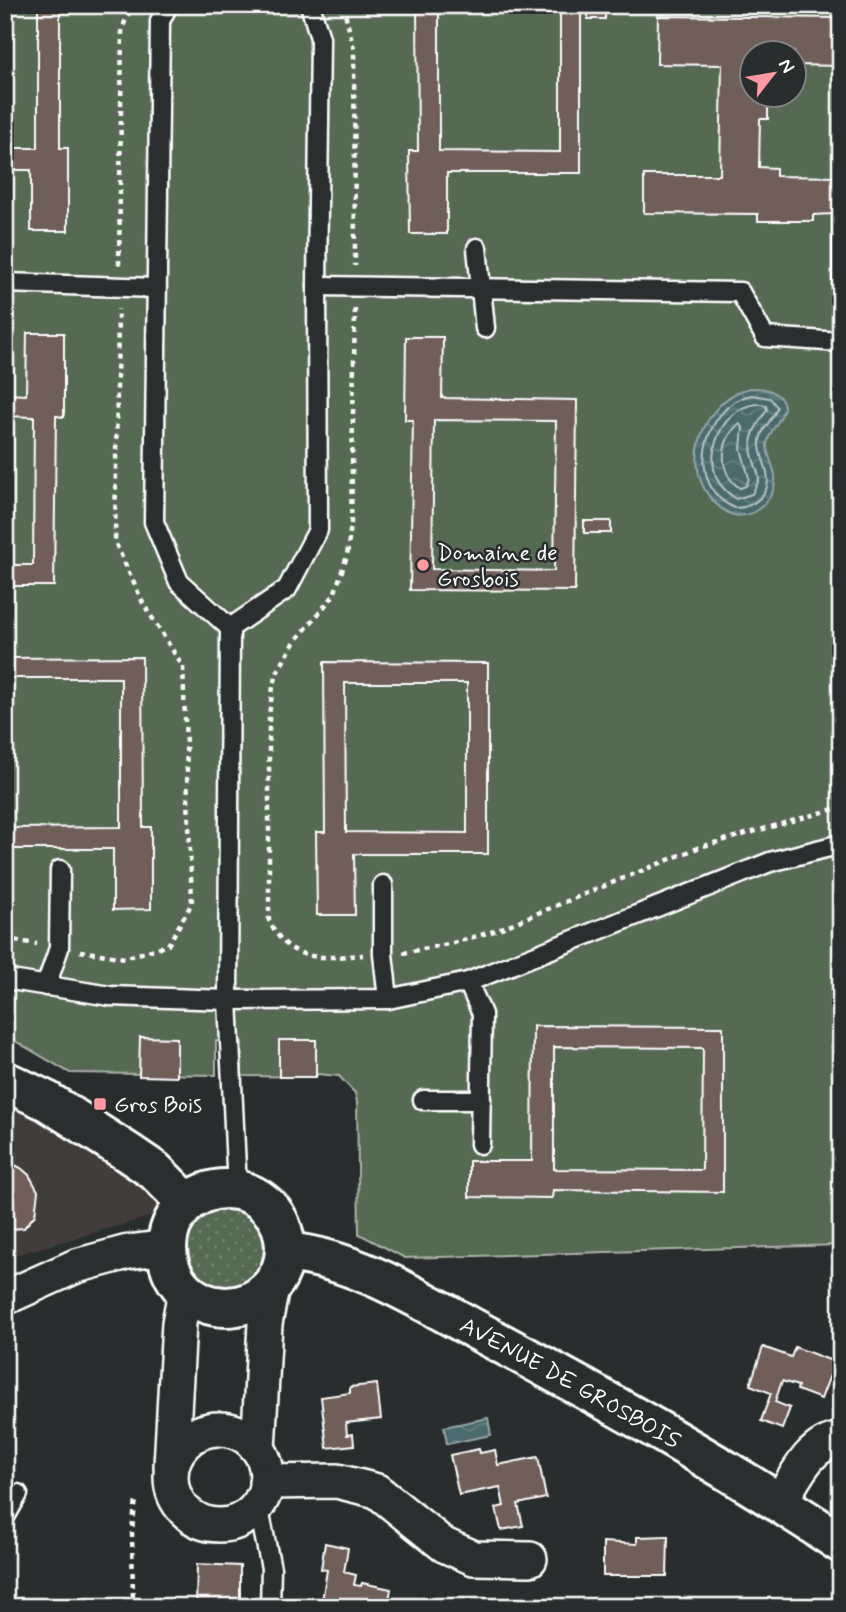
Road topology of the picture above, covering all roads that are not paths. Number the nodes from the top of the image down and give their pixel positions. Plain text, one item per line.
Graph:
1 (168, 5) edge
2 (310, 5) edge
3 (477, 247) dead end
4 (5, 283) edge
5 (317, 286) junction
6 (156, 288) junction
7 (481, 290) junction
8 (485, 328) dead end
9 (841, 342) edge
10 (230, 628) junction
11 (841, 845) edge
12 (60, 870) dead end
13 (383, 885) dead end
14 (5, 979) edge
15 (468, 982) junction
16 (46, 986) junction
17 (388, 999) junction
18 (228, 1000) junction
19 (5, 1081) edge
20 (423, 1100) dead end
21 (481, 1100) junction
22 (47, 1101) junction
23 (480, 1144) dead end
24 (230, 1189) junction
25 (187, 1203) junction
26 (167, 1247) junction
27 (286, 1252) junction
28 (272, 1287) junction
29 (185, 1291) junction
30 (5, 1298) edge
31 (841, 1439) edge
32 (258, 1449) junction
33 (171, 1478) junction
34 (262, 1493) junction
35 (18, 1494) dead end
36 (780, 1502) junction
37 (5, 1517) edge
38 (841, 1543) edge
39 (530, 1559) dead end
40 (270, 1607) edge

1 - 6 lane
2 - 5 lane
3 - 7 lane
4 - 6 lane
5 - 7 lane
5 - 10 lane
6 - 10 lane
7 - 8 lane
7 - 9 lane
10 - 18 lane
11 - 15 lane
12 - 16 lane
13 - 17 lane
14 - 16 lane
15 - 17 lane
15 - 21 lane
16 - 18 lane
17 - 18 lane
18 - 24 lane
19 - 22 street
20 - 21 lane
21 - 23 lane
22 - 24 street
22 - 25 street
24 - 25 street
24 - 27 street
25 - 26 street
26 - 29 street
26 - 30 street
27 - 28 street
27 - 36 street, AVENUE DE GROSBOIS
28 - 29 street
28 - 32 street
29 - 33 street
31 - 36 street
32 - 33 street
32 - 34 street
33 - 34 street
34 - 39 street
34 - 40 lane
35 - 37 lane
36 - 38 street, AVENUE DE GROSBOIS

